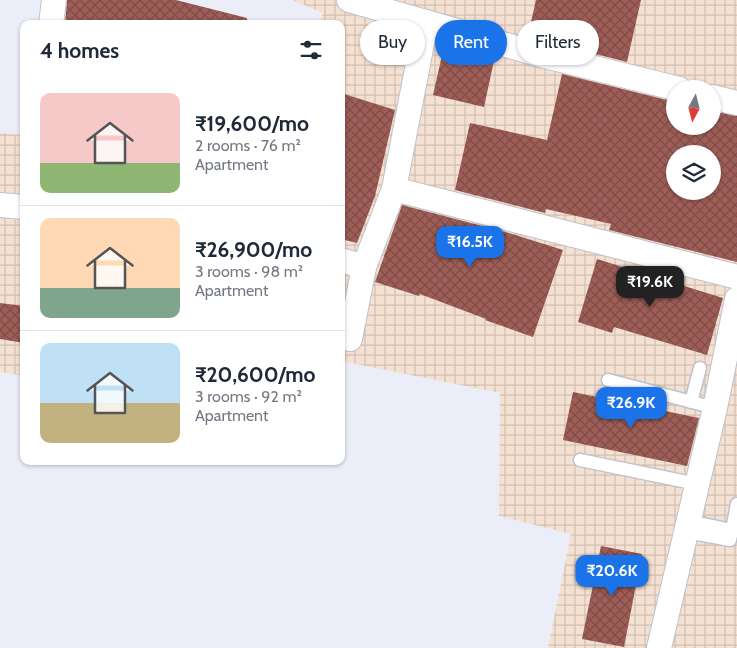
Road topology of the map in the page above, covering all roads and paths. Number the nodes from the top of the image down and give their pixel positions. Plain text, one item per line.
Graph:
1 (54, 0) edge
2 (349, 0) edge
3 (52, 20) edge
4 (426, 22) junction
5 (666, 86) edge
6 (721, 99) edge
7 (737, 103) edge
8 (394, 189) junction
9 (0, 205) edge
10 (20, 207) edge
11 (345, 261) edge
12 (364, 267) junction
13 (737, 277) edge
14 (737, 299) edge
15 (350, 339) dead end
16 (700, 368) dead end
17 (608, 380) dead end
18 (691, 402) junction
19 (715, 408) junction
20 (580, 460) dead end
21 (696, 484) junction
22 (737, 504) edge
23 (688, 527) junction
24 (735, 530) edge
25 (659, 648) edge

1 - 3 street
2 - 4 street
4 - 5 street
4 - 8 street
6 - 7 street
8 - 12 street
8 - 13 street
9 - 10 street
11 - 12 street
12 - 15 street
14 - 19 street
16 - 18 lane
17 - 18 lane
18 - 19 lane
19 - 21 street
20 - 21 lane
21 - 23 street
22 - 24 lane
23 - 24 lane
23 - 25 street

